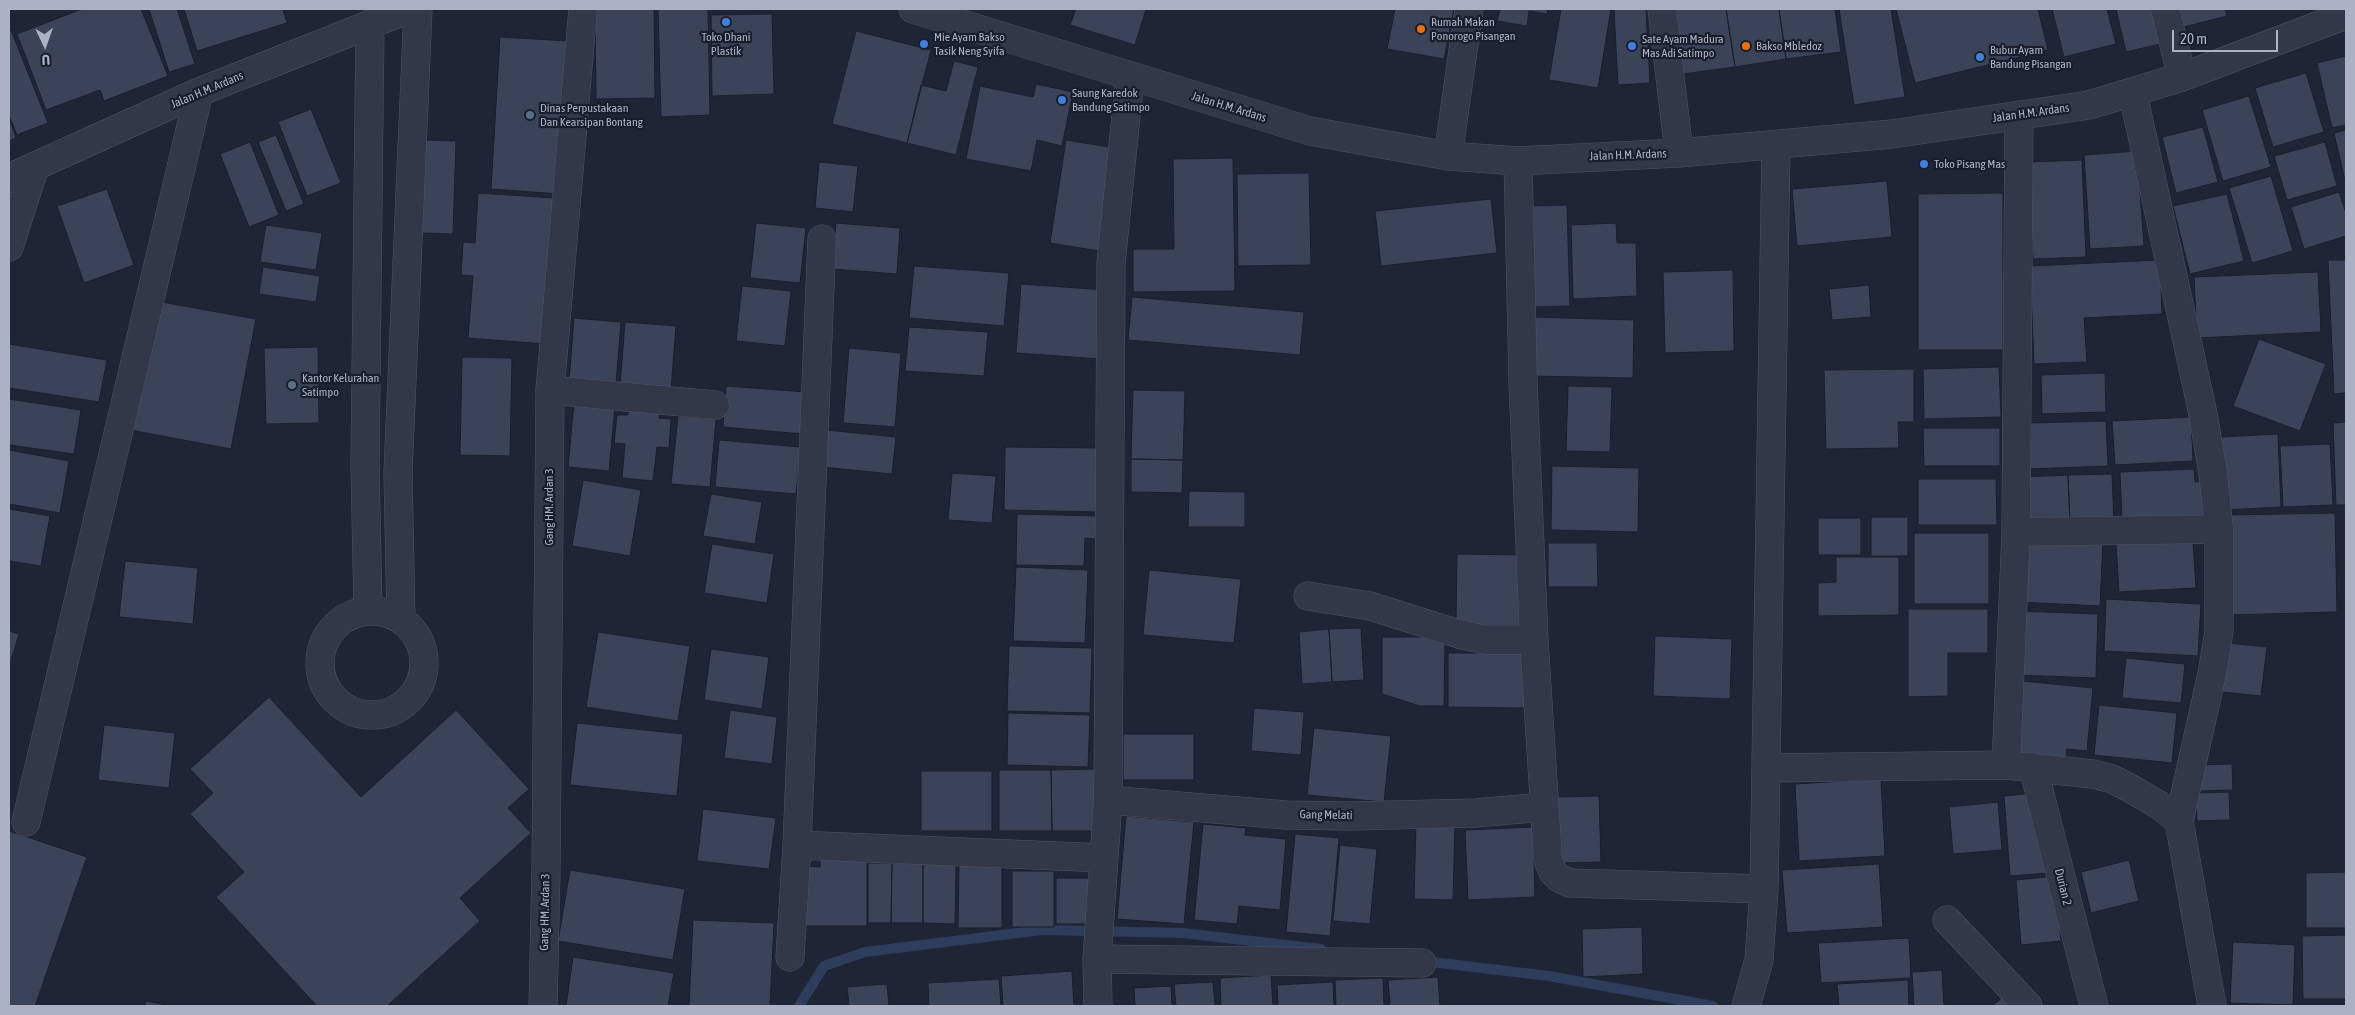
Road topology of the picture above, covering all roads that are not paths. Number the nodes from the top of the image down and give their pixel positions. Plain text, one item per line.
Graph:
1 (409, 9) edge
2 (418, 9) edge
3 (583, 9) edge
4 (1469, 9) edge
5 (1662, 9) edge
6 (2165, 9) edge
7 (930, 11) edge
8 (2346, 15) edge
9 (370, 24) junction
10 (1130, 77) junction
11 (2182, 77) junction
12 (199, 92) junction
13 (2133, 94) junction
14 (2019, 115) junction
15 (1776, 145) junction
16 (1679, 153) junction
17 (1448, 156) junction
18 (1518, 160) junction
19 (35, 166) junction
20 (9, 178) edge
21 (822, 239) dead end
22 (9, 247) edge
23 (550, 390) junction
24 (715, 405) dead end
25 (2219, 529) junction
26 (2016, 532) junction
27 (1308, 596) dead end
28 (368, 611) junction
29 (401, 620) junction
30 (1534, 640) junction
31 (2006, 765) junction
32 (2033, 767) junction
33 (1766, 768) junction
34 (1108, 800) junction
35 (1544, 808) junction
36 (2179, 821) junction
37 (26, 822) dead end
38 (797, 845) junction
39 (1104, 858) junction
40 (1764, 898) junction
41 (1947, 920) dead end
42 (1097, 956) junction
43 (790, 957) dead end
44 (1422, 963) dead end
45 (543, 1006) edge
46 (1098, 1006) edge
47 (1746, 1006) edge
48 (2028, 1006) edge
49 (2094, 1006) edge
50 (2212, 1006) edge

1 - 9 street, Jalan H.M. Ardans
2 - 29 street
3 - 23 street, Gang HM. Ardan 3
4 - 17 street
5 - 16 street
6 - 11 street
7 - 10 street, Jalan H.M. Ardans
8 - 11 street, Jalan H.M. Ardans
9 - 12 street, Jalan H.M. Ardans
9 - 28 street
10 - 17 street, Jalan H.M. Ardans
10 - 34 street
11 - 13 street, Jalan H.M. Ardans
12 - 19 street, Jalan H.M. Ardans
12 - 37 street
13 - 14 street, Jalan H.M. Ardans
13 - 25 street
14 - 15 street, Jalan H.M. Ardans
14 - 26 street
15 - 16 street, Jalan H.M. Ardans
15 - 33 street
16 - 18 street, Jalan H.M. Ardans
17 - 18 street, Jalan H.M. Ardans
18 - 30 street
19 - 20 street, Jalan H.M. Ardans
19 - 22 street
21 - 38 street
23 - 24 street
23 - 45 street, Gang HM. Ardan 3
25 - 26 street
25 - 36 street
26 - 31 street
27 - 30 street
28 - 29 street
28 - 29 street
30 - 35 street
31 - 32 street
31 - 33 street
32 - 36 street
32 - 49 street, Durian 2
33 - 40 street
34 - 35 street, Gang Melati
34 - 39 street
35 - 40 street
36 - 50 street
38 - 39 street
38 - 43 street
39 - 42 street
40 - 47 street
41 - 48 street
42 - 44 street
42 - 46 street

